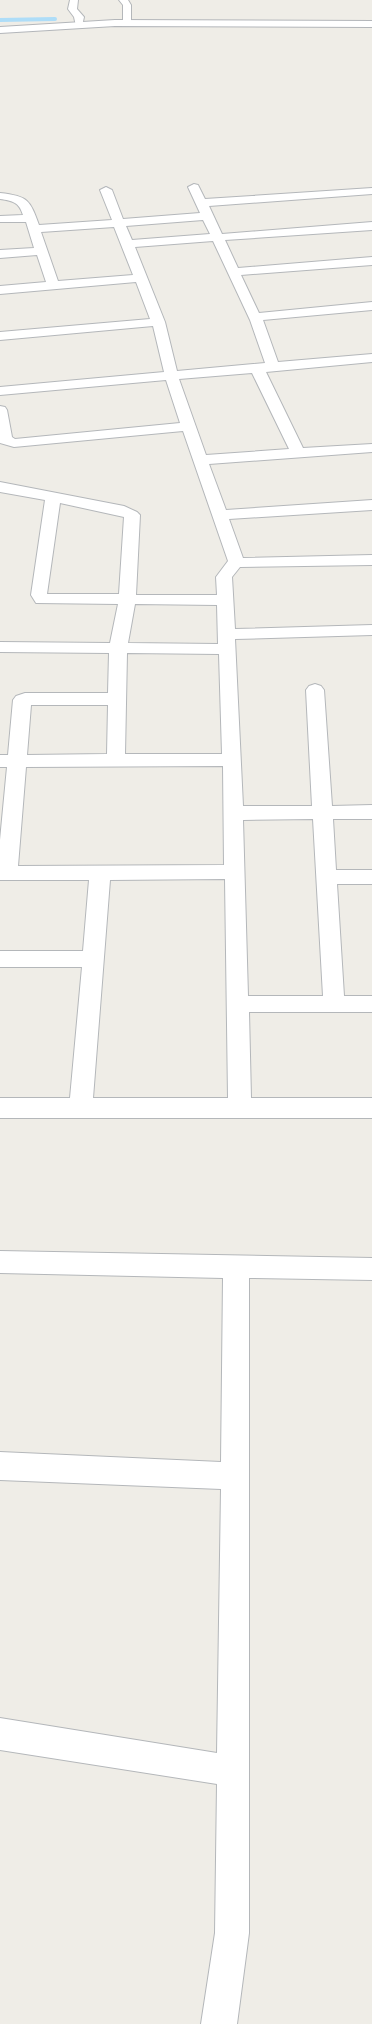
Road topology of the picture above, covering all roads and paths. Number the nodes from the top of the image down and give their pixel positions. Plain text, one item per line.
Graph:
1 (74, 0) edge
2 (124, 1) edge
3 (79, 21) junction
4 (128, 23) junction
5 (372, 24) edge
6 (0, 30) edge
7 (194, 187) dead end
8 (106, 190) dead end
9 (372, 191) edge
10 (0, 196) edge
11 (202, 203) junction
12 (208, 216) junction
13 (0, 219) edge
14 (119, 223) junction
15 (32, 224) junction
16 (372, 226) edge
17 (218, 238) junction
18 (128, 244) junction
19 (41, 251) junction
20 (0, 254) edge
21 (372, 261) edge
22 (234, 272) junction
23 (141, 278) junction
24 (53, 285) junction
25 (0, 290) edge
26 (372, 306) edge
27 (256, 320) junction
28 (158, 322) junction
29 (0, 336) edge
30 (372, 358) edge
31 (272, 366) junction
32 (257, 368) junction
33 (171, 375) junction
34 (0, 391) edge
35 (0, 410) edge
36 (190, 426) junction
37 (372, 448) edge
38 (298, 453) junction
39 (202, 460) junction
40 (0, 487) edge
41 (53, 499) junction
42 (372, 505) edge
43 (221, 515) junction
44 (372, 560) edge
45 (233, 565) junction
46 (127, 600) junction
47 (224, 600) junction
48 (372, 630) edge
49 (227, 641) junction
50 (0, 647) edge
51 (118, 648) junction
52 (315, 690) dead end
53 (116, 699) junction
54 (232, 760) junction
55 (8, 761) edge
56 (116, 761) junction
57 (323, 812) junction
58 (372, 812) edge
59 (233, 813) junction
60 (100, 872) junction
61 (234, 872) junction
62 (4, 873) edge
63 (327, 877) junction
64 (372, 877) edge
65 (0, 958) edge
66 (93, 960) junction
67 (237, 1004) junction
68 (334, 1004) junction
69 (372, 1004) edge
70 (0, 1108) edge
71 (240, 1108) junction
72 (372, 1108) edge
73 (82, 1109) junction
74 (0, 1262) edge
75 (236, 1267) junction
76 (372, 1269) edge
77 (0, 1466) edge
78 (235, 1476) junction
79 (0, 1734) edge
80 (233, 1772) junction
81 (219, 2024) edge

1 - 3 street
2 - 4 street
3 - 4 street
3 - 6 street
4 - 5 street
7 - 11 street
8 - 14 street
9 - 11 street
10 - 15 street
11 - 12 street
12 - 14 street
12 - 17 street
13 - 15 street
14 - 15 street
14 - 18 street
15 - 19 street
16 - 17 street
17 - 18 street
17 - 22 street
18 - 23 street
19 - 20 street
19 - 24 street
21 - 22 street
22 - 27 street
23 - 24 street
23 - 28 street
24 - 25 street
26 - 27 street
27 - 31 street
28 - 29 street
28 - 33 street
30 - 31 street
31 - 32 street
32 - 33 street
32 - 38 street
33 - 34 street
33 - 36 street
35 - 36 street
36 - 39 street
37 - 38 street
38 - 39 street
39 - 43 street
40 - 41 street
41 - 46 street
41 - 46 street
42 - 43 street
43 - 45 street
44 - 45 street
45 - 47 street
46 - 47 street
46 - 51 street
47 - 49 street
48 - 49 street
49 - 51 street
49 - 54 street
50 - 51 street
51 - 53 street
52 - 57 street
53 - 55 street
53 - 56 street
54 - 56 street
54 - 59 street
55 - 56 street
55 - 62 street
57 - 58 street
57 - 59 street
57 - 63 street
59 - 61 street
60 - 61 street
60 - 62 street
60 - 66 street
61 - 67 street
63 - 64 street
63 - 68 street
65 - 66 street
66 - 73 street
67 - 68 street
67 - 71 street
68 - 69 street
70 - 73 street
71 - 72 street
71 - 73 street
74 - 75 street
75 - 76 street
75 - 78 street
77 - 78 street
78 - 80 street
79 - 80 street
80 - 81 street

